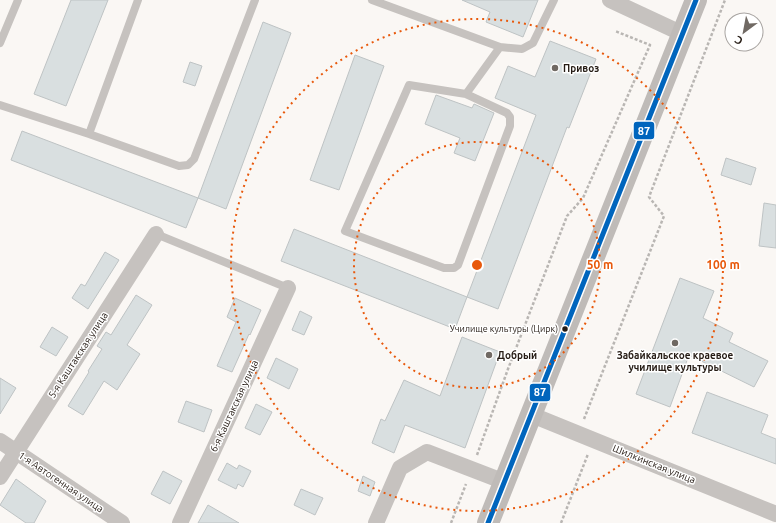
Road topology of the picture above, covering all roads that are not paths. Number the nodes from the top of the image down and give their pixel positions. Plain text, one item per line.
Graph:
1 (18, 0) edge
2 (138, 0) edge
3 (256, 0) edge
4 (372, 0) edge
5 (554, 0) edge
6 (610, 0) edge
7 (696, 0) edge
8 (683, 34) junction
9 (0, 43) edge
10 (500, 47) junction
11 (466, 94) junction
12 (0, 105) edge
13 (90, 134) junction
14 (156, 234) joint
15 (288, 288) joint
16 (532, 415) junction
17 (0, 441) edge
18 (17, 452) junction
19 (0, 477) edge
20 (505, 482) junction
21 (776, 514) edge
22 (122, 523) edge
23 (180, 523) edge
24 (376, 523) edge
25 (488, 523) edge

1 - 9 lane
2 - 13 lane
3 - 13 lane
4 - 10 lane
5 - 10 lane
6 - 8 street
7 - 8 main road
8 - 16 main road
10 - 11 lane
11 - 11 lane
12 - 13 lane
14 - 15 lane
14 - 18 street, 5-я Каштакская улица
15 - 23 street, 6-я Каштакская улица
16 - 20 main road
16 - 21 street, Шилкинская улица
17 - 18 street, 1-я Автогенная улица
18 - 19 street, 5-я Каштакская улица
18 - 22 street, 1-я Автогенная улица
20 - 24 street
20 - 25 main road

